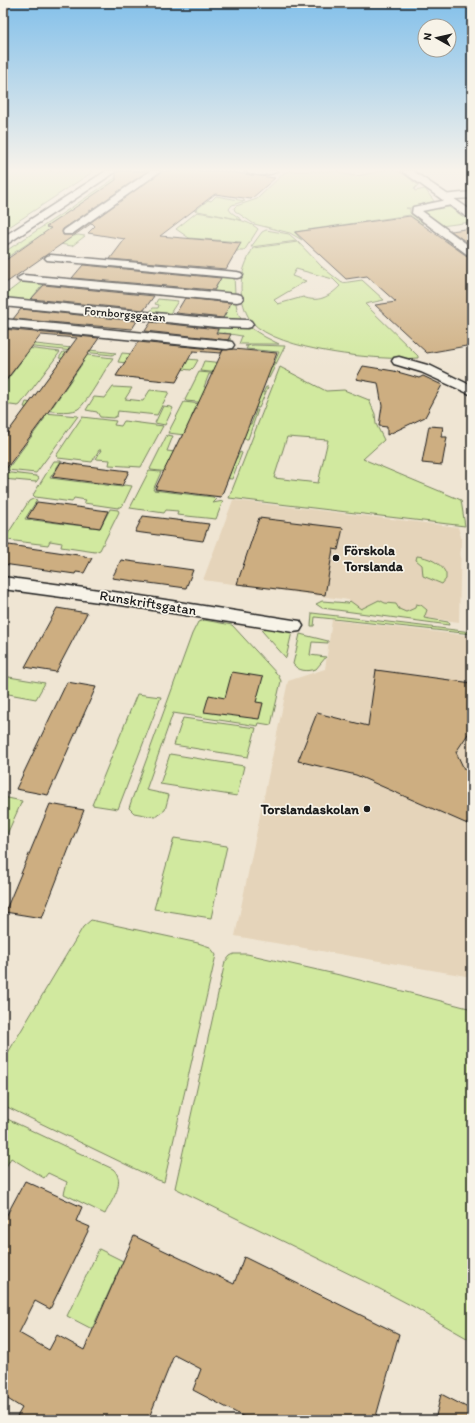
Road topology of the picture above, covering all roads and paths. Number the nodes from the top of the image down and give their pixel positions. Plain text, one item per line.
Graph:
1 (451, 237) edge
2 (67, 247) dead end
3 (472, 252) edge
4 (51, 258) junction
5 (237, 275) dead end
6 (237, 298) dead end
7 (3, 302) edge
8 (3, 322) edge
9 (247, 324) dead end
10 (227, 345) dead end
11 (399, 361) dead end
12 (472, 392) edge
13 (3, 582) edge
14 (293, 626) dead end

1 - 3 street
2 - 4 street, Fornborgsgatan
4 - 5 street
4 - 6 street, Fornborgsgatan
7 - 9 street, Fornborgsgatan
8 - 10 street, Fornborgsgatan
11 - 12 street
13 - 14 street, Runskriftsgatan

